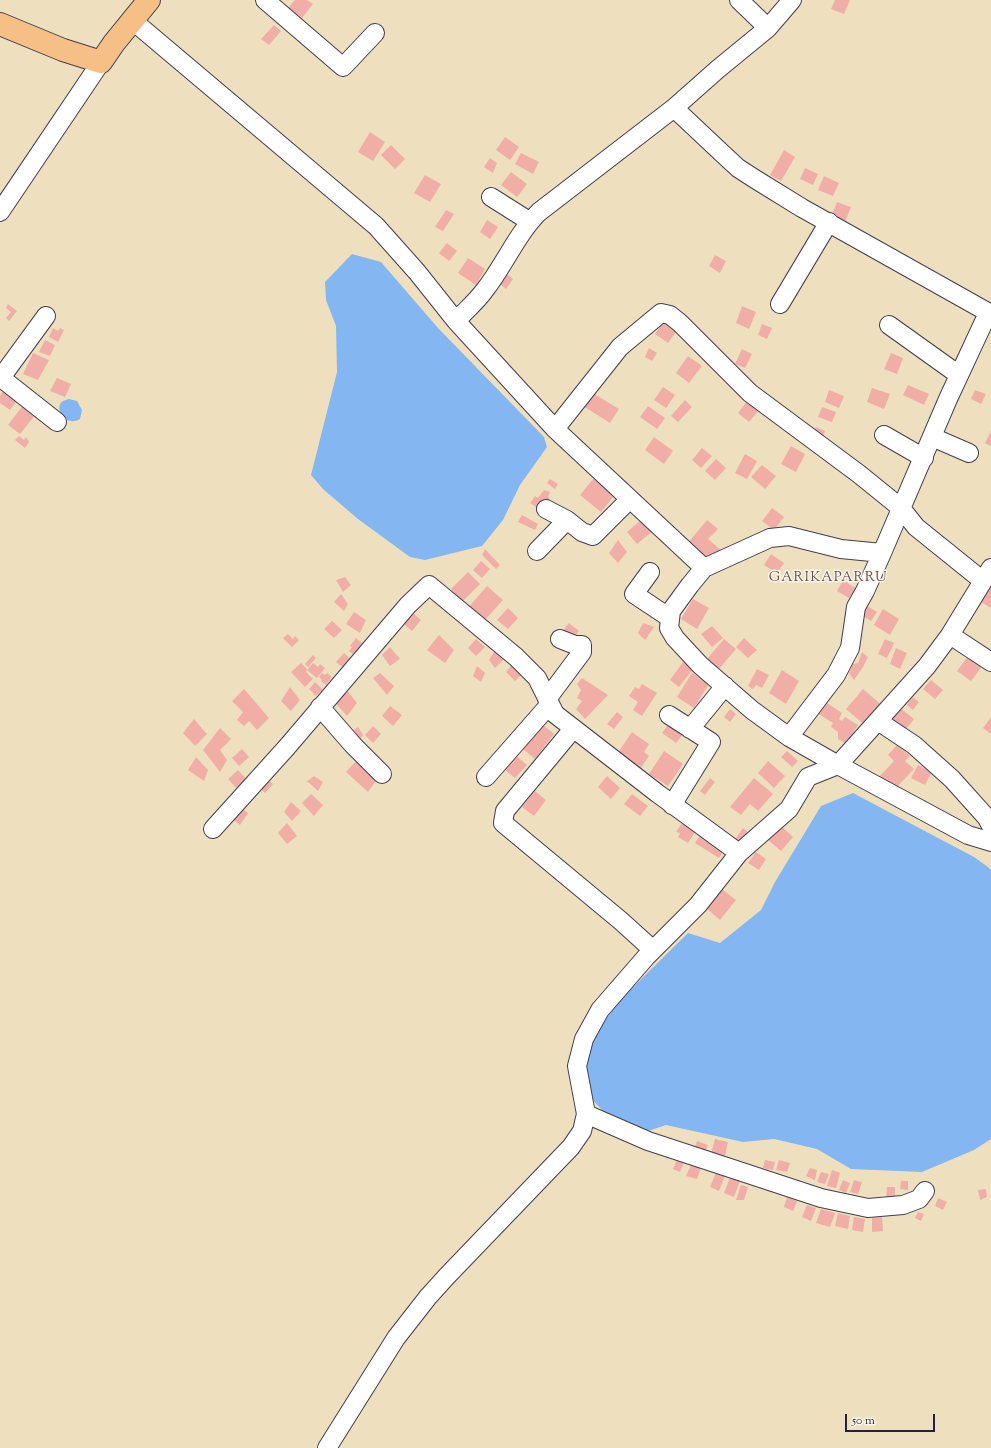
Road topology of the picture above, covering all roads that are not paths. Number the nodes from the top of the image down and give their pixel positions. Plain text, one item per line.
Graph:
1 (149, 0) edge
2 (265, 0) edge
3 (739, 0) edge
4 (792, 0) edge
5 (132, 20) junction
6 (0, 24) edge
7 (768, 28) junction
8 (375, 33) dead end
9 (101, 62) junction
10 (674, 108) junction
11 (491, 196) dead end
12 (0, 212) edge
13 (529, 221) junction
14 (829, 222) junction
15 (780, 304) dead end
16 (989, 314) edge
17 (46, 316) dead end
18 (456, 321) junction
19 (889, 326) dead end
20 (959, 375) junction
21 (0, 378) edge
22 (57, 422) dead end
23 (555, 429) junction
24 (884, 435) dead end
25 (932, 437) junction
26 (969, 453) dead end
27 (924, 458) junction
28 (630, 500) junction
29 (546, 508) dead end
30 (901, 508) junction
31 (567, 520) junction
32 (537, 551) dead end
33 (882, 553) junction
34 (704, 568) junction
35 (650, 572) dead end
36 (987, 574) edge
37 (670, 618) junction
38 (950, 635) junction
39 (560, 638) dead end
40 (991, 662) edge
41 (724, 686) junction
42 (548, 702) junction
43 (320, 708) junction
44 (669, 715) dead end
45 (878, 721) junction
46 (573, 729) junction
47 (690, 729) junction
48 (789, 737) junction
49 (838, 765) junction
50 (382, 774) dead end
51 (486, 777) dead end
52 (672, 804) junction
53 (991, 826) edge
54 (213, 829) dead end
55 (991, 842) edge
56 (739, 853) junction
57 (653, 950) junction
58 (586, 1114) junction
59 (925, 1191) dead end
60 (327, 1448) edge

1 - 5 main road
2 - 8 street
3 - 7 street
4 - 7 street
5 - 9 main road
5 - 18 street
6 - 9 main road
7 - 10 street
9 - 12 street
10 - 13 street
10 - 14 street
11 - 13 street
13 - 18 street
14 - 15 street
14 - 16 street
16 - 20 street
17 - 21 street
18 - 23 street
19 - 20 street
20 - 25 street
21 - 22 street
23 - 28 street
23 - 30 street
24 - 27 street
25 - 26 street
25 - 27 street
27 - 30 street
28 - 31 street
28 - 34 street
29 - 31 street
30 - 33 street
30 - 36 street
31 - 32 street
33 - 34 street
33 - 48 street
34 - 37 street
35 - 37 street
36 - 38 street
37 - 41 street
38 - 40 street
38 - 45 street
39 - 42 street
41 - 47 street
41 - 48 street
42 - 43 street
42 - 46 street
42 - 51 street
43 - 50 street
43 - 54 street
44 - 47 street
45 - 49 street
45 - 53 street
46 - 52 street
46 - 57 street
47 - 52 street
48 - 49 street
49 - 55 street
49 - 56 street
52 - 56 street
56 - 57 street
57 - 58 street
58 - 59 street
58 - 60 street

